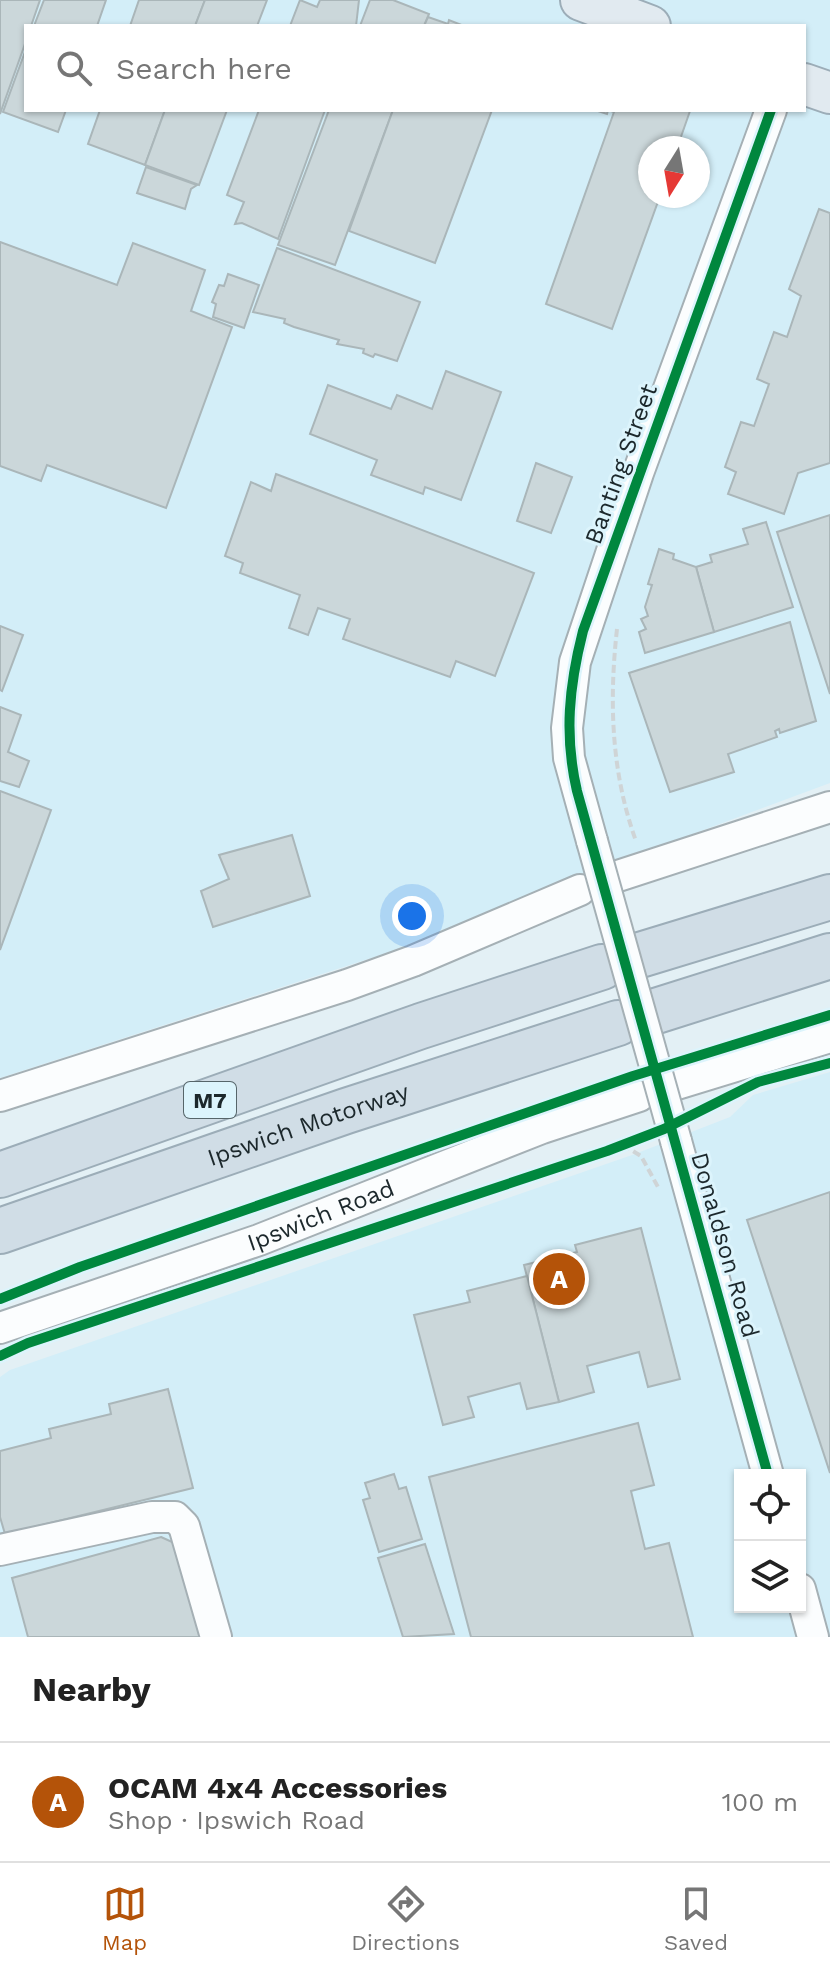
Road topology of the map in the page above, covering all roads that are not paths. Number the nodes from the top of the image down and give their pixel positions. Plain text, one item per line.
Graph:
1 (581, 0) edge
2 (645, 24) edge
3 (806, 85) edge
4 (830, 93) edge
5 (770, 112) edge
6 (830, 807) edge
7 (592, 841) joint
8 (618, 876) dead end
9 (580, 890) dead end
10 (830, 897) edge
11 (830, 956) edge
12 (830, 1037) edge
13 (677, 1084) dead end
14 (0, 1096) edge
15 (639, 1096) dead end
16 (0, 1175) edge
17 (8, 1235) edge
18 (0, 1328) edge
19 (766, 1469) edge
20 (0, 1550) edge
21 (806, 1611) edge
22 (216, 1637) edge
23 (813, 1637) edge

1 - 2 main road
3 - 4 main road
5 - 7 street, Banting Street
6 - 8 street
7 - 19 street, Donaldson Road, bridge
9 - 14 street
10 - 16 highway, M7
11 - 17 highway, Ipswich Motorway / M7
12 - 13 street
15 - 18 street, Ipswich Road
20 - 22 street
21 - 23 street

